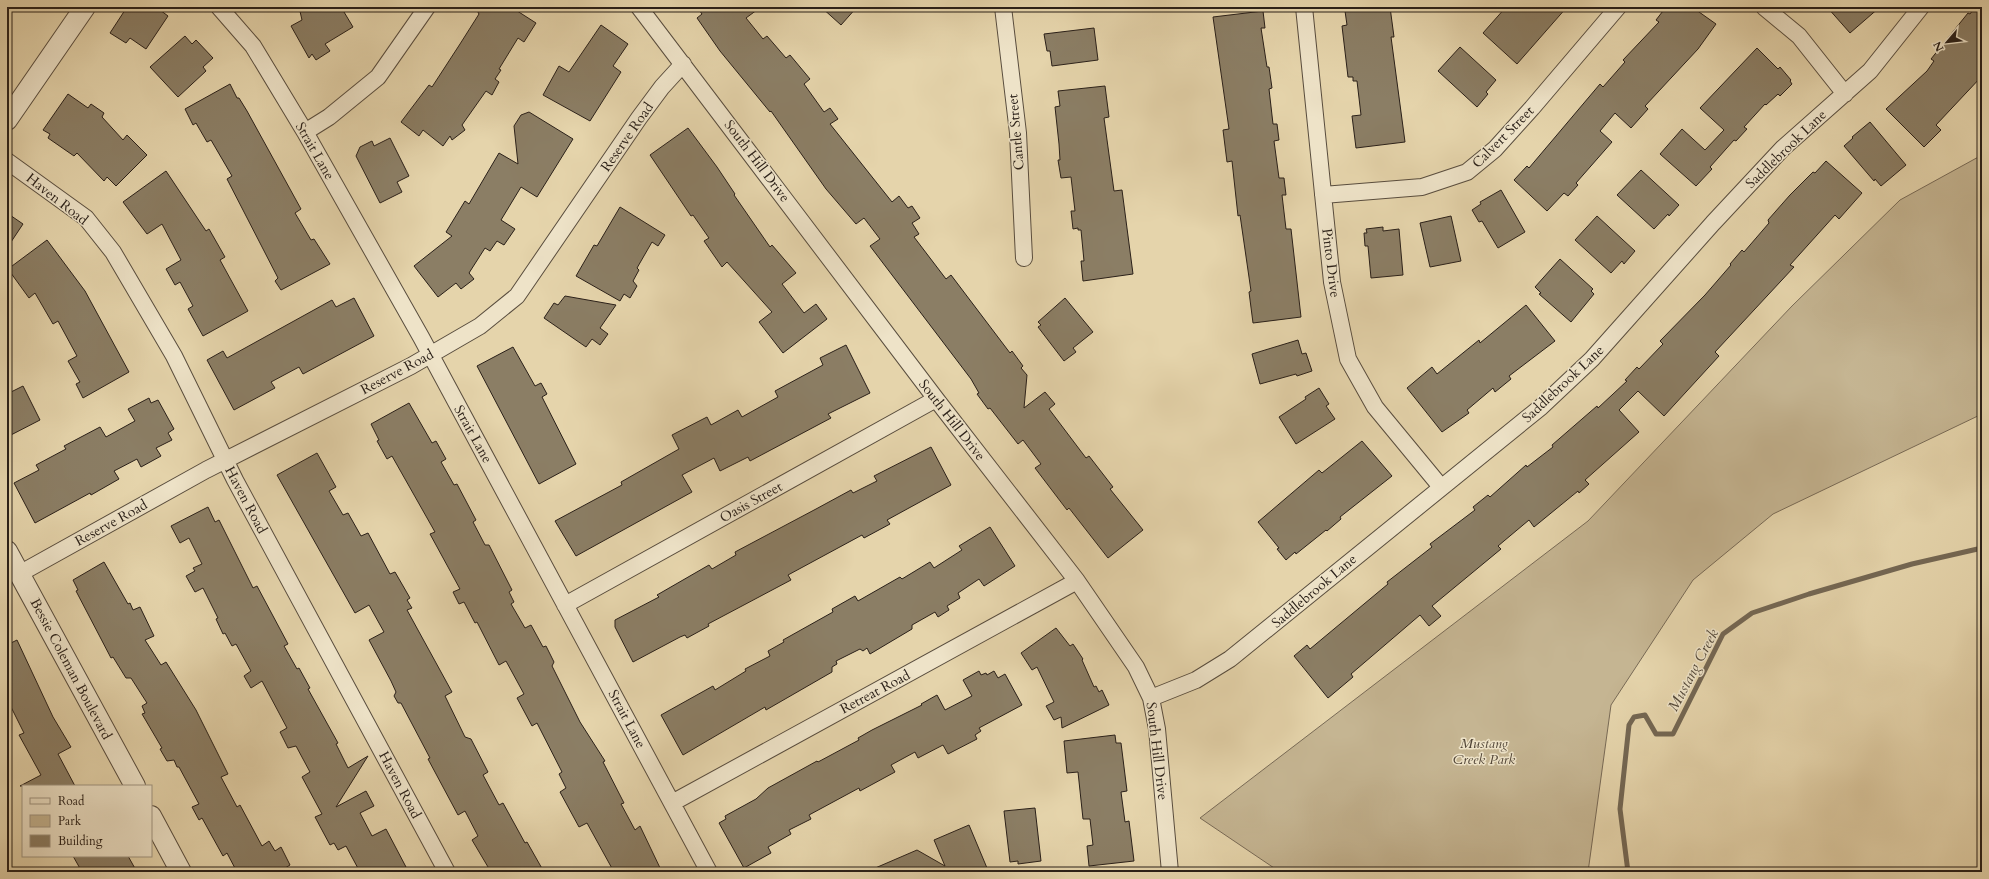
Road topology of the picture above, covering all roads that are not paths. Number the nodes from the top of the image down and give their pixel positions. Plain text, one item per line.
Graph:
1 (85, 7) edge
2 (219, 7) edge
3 (427, 7) edge
4 (640, 7) edge
5 (1003, 7) edge
6 (1304, 7) edge
7 (1618, 7) edge
8 (1764, 7) edge
9 (1921, 7) edge
10 (683, 64) junction
11 (1845, 94) junction
12 (7, 120) edge
13 (305, 132) junction
14 (7, 161) edge
15 (1323, 195) junction
16 (1024, 258) dead end
17 (430, 355) junction
18 (936, 399) junction
19 (225, 461) junction
20 (1441, 487) junction
21 (7, 551) edge
22 (19, 574) junction
23 (1077, 581) junction
24 (566, 605) junction
25 (1151, 698) junction
26 (133, 785) edge
27 (672, 803) junction
28 (152, 818) edge
29 (181, 872) edge
30 (447, 872) edge
31 (709, 872) edge
32 (1170, 872) edge

1 - 12 street
2 - 13 street, Strait Lane
3 - 13 street
4 - 10 street, South Hill Drive
5 - 16 street, Cantle Street
6 - 15 street, Pinto Drive
7 - 15 street, Calvert Street
8 - 11 street
9 - 11 street, Saddlebrook Lane
10 - 17 street, Reserve Road
10 - 18 street, South Hill Drive
11 - 20 street, Saddlebrook Lane
13 - 17 street, Strait Lane
14 - 19 street, Haven Road
15 - 20 street, Pinto Drive
17 - 19 street, Reserve Road
17 - 24 street, Strait Lane
18 - 23 street, South Hill Drive
18 - 24 street, Oasis Street
19 - 22 street, Reserve Road
19 - 30 street, Haven Road
20 - 25 street, Saddlebrook Lane
21 - 22 street, Bessie Coleman Boulevard
22 - 26 street, Bessie Coleman Boulevard
23 - 25 street, South Hill Drive
23 - 27 street, Retreat Road
24 - 27 street, Strait Lane
25 - 32 street, South Hill Drive
27 - 31 street, Strait Lane
28 - 29 street

